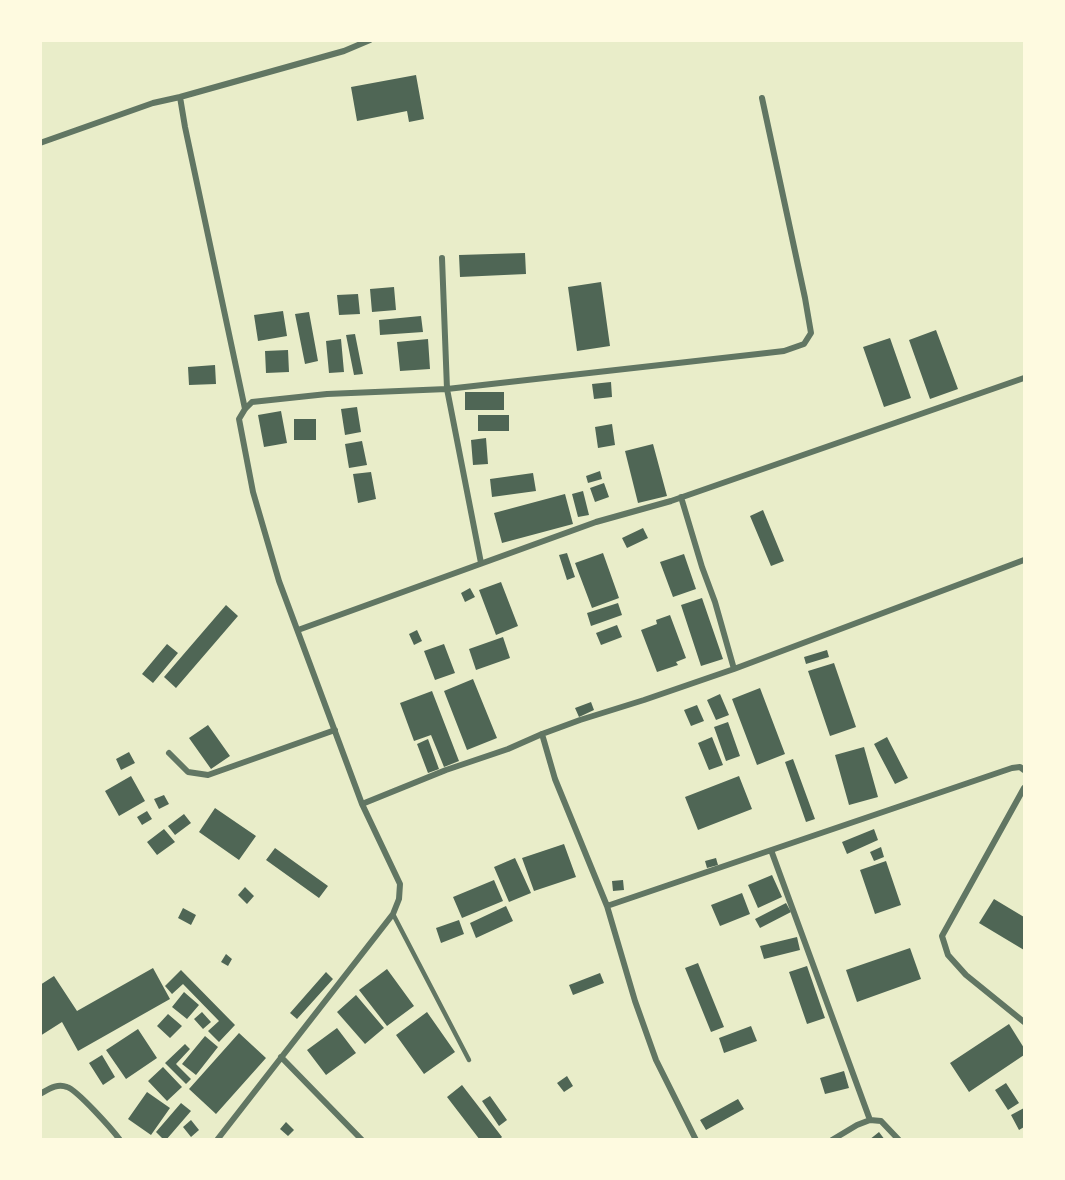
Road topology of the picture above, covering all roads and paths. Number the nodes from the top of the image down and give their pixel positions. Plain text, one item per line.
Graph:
1 (370, 40) edge
2 (180, 97) junction
3 (762, 98) dead end
4 (40, 143) edge
5 (441, 258) dead end
6 (1024, 378) edge
7 (447, 389) junction
8 (245, 409) junction
9 (681, 498) junction
10 (1024, 560) edge
11 (481, 563) junction
12 (298, 630) junction
13 (734, 669) junction
14 (335, 730) junction
15 (542, 734) junction
16 (169, 753) dead end
17 (1024, 770) edge
18 (1024, 788) edge
19 (362, 804) junction
20 (771, 850) junction
21 (607, 906) junction
22 (393, 914) junction
23 (1024, 1022) edge
24 (280, 1057) junction
25 (469, 1060) dead end
26 (40, 1094) edge
27 (870, 1120) junction
28 (120, 1140) edge
29 (217, 1140) edge
30 (362, 1140) edge
31 (696, 1140) edge
32 (832, 1140) edge
33 (899, 1140) edge

1 - 2 street
2 - 4 street
2 - 8 street
3 - 7 street
5 - 7 street
6 - 9 street
7 - 8 street
7 - 11 street
8 - 12 street
9 - 11 street
9 - 13 street
10 - 13 street
11 - 12 street
12 - 14 street
13 - 15 street
14 - 16 street
14 - 19 street
15 - 19 street
15 - 21 street
17 - 20 street
18 - 23 street
19 - 22 street
20 - 21 street
20 - 27 street
21 - 31 street
22 - 24 street
22 - 25 lane
24 - 29 street
24 - 30 street
26 - 28 street
27 - 32 street
27 - 33 street

